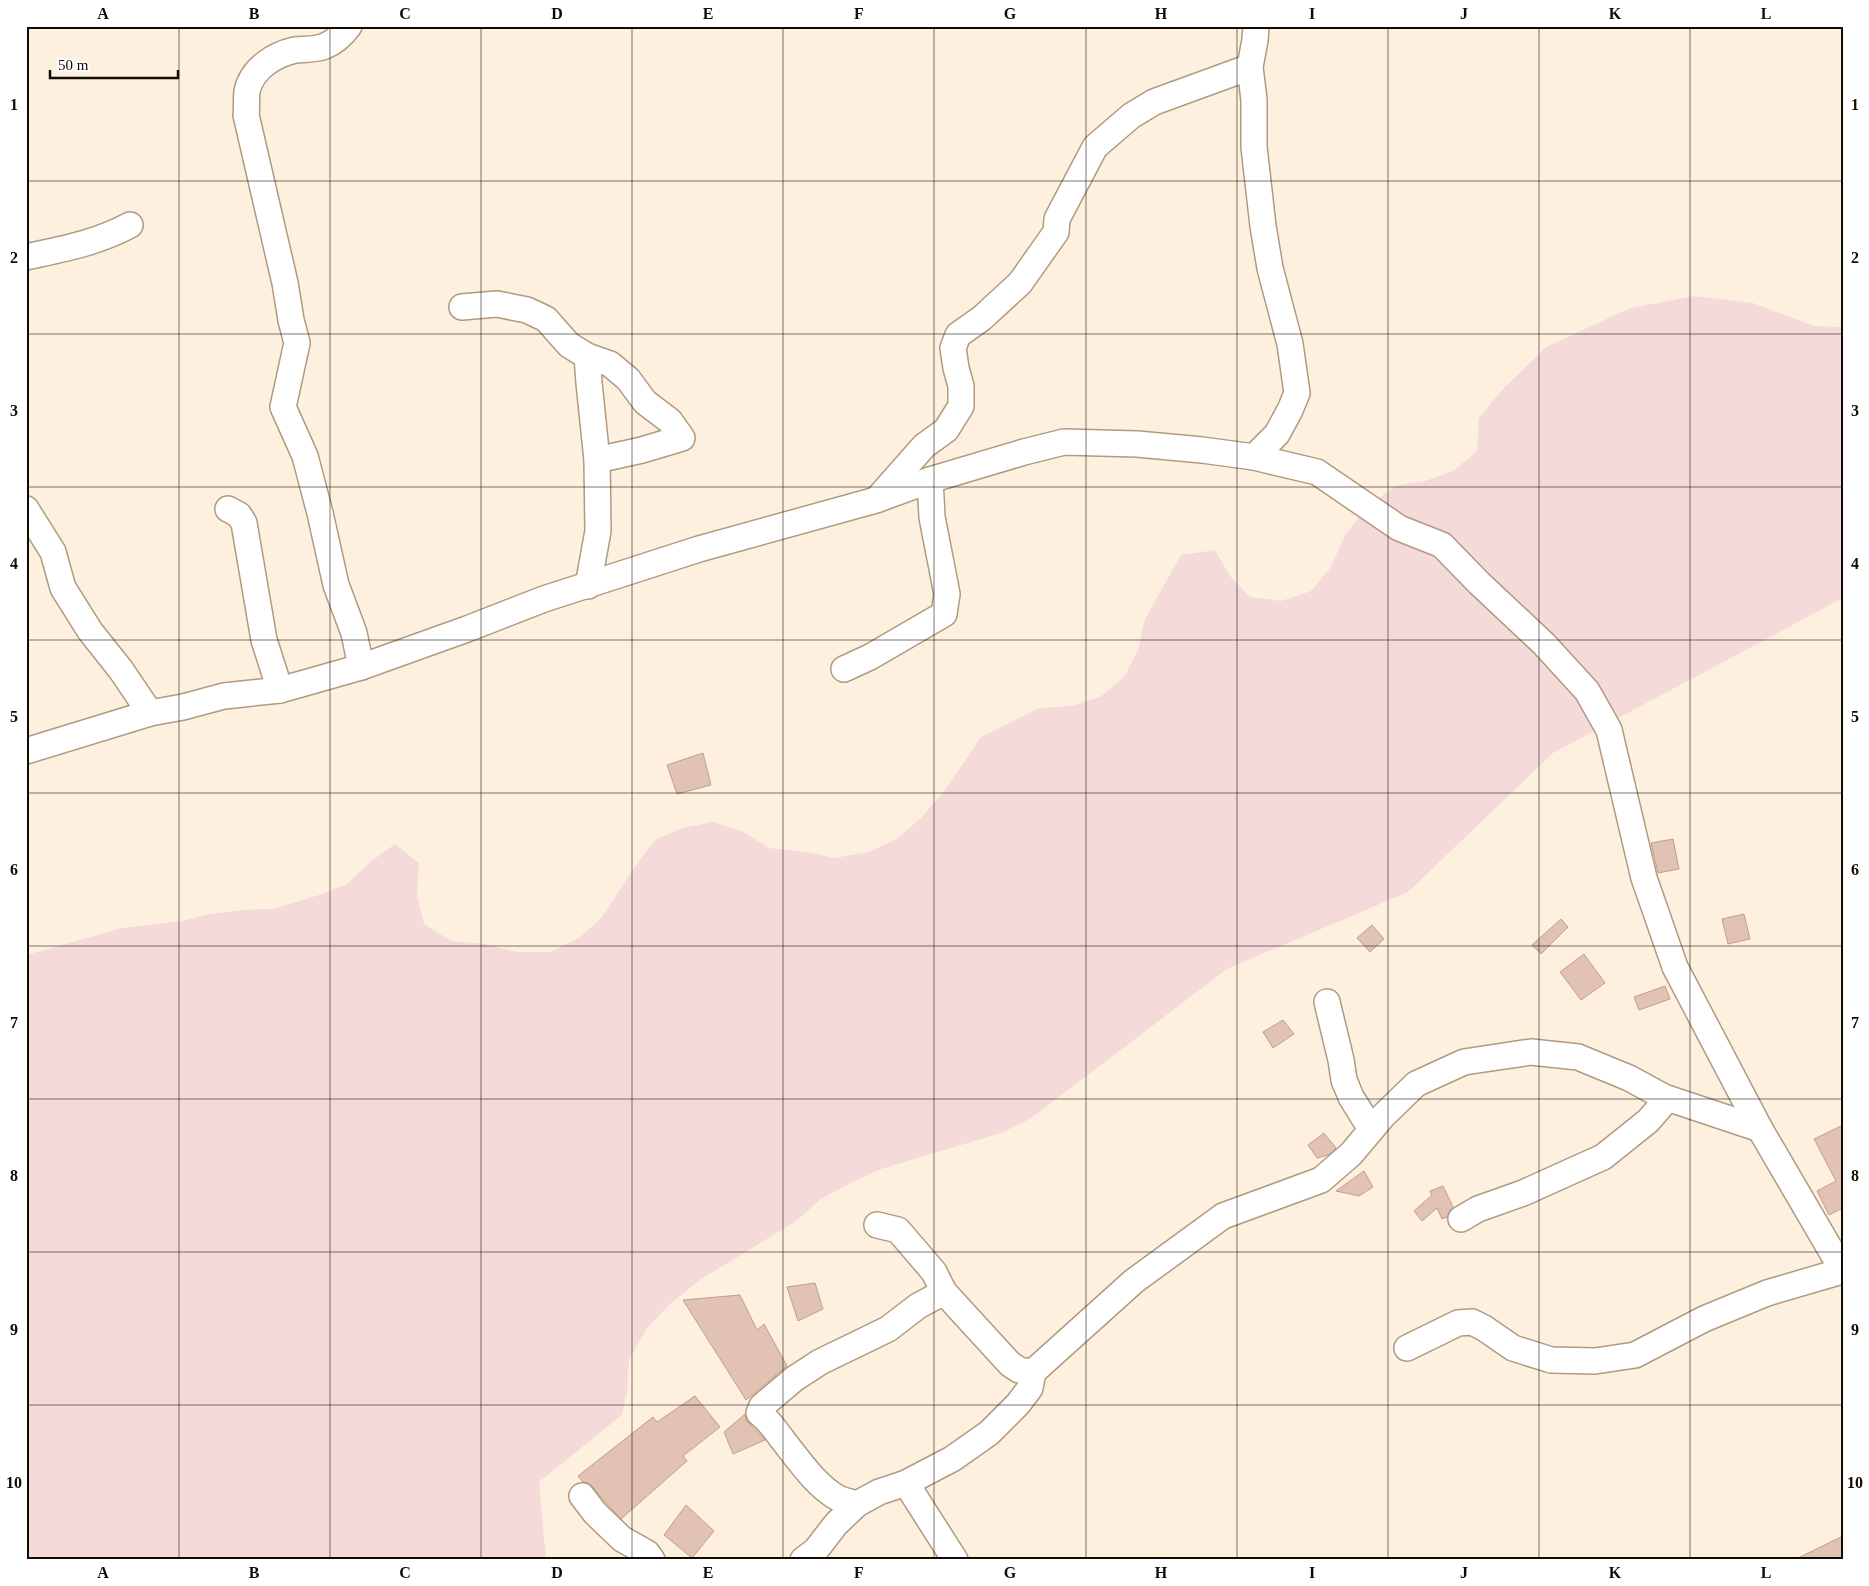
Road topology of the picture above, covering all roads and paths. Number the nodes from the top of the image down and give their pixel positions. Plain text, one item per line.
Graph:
1 (349, 26) edge
2 (1256, 26) edge
3 (1250, 66) junction
4 (130, 225) dead end
5 (26, 257) edge
6 (462, 307) dead end
7 (587, 356) junction
8 (1254, 457) junction
9 (597, 460) junction
10 (930, 480) junction
11 (876, 500) junction
12 (26, 509) edge
13 (228, 509) dead end
14 (588, 586) junction
15 (361, 667) junction
16 (844, 669) dead end
17 (280, 690) junction
18 (150, 713) junction
19 (26, 751) edge
20 (1327, 1002) dead end
21 (1664, 1097) junction
22 (1371, 1129) junction
23 (1760, 1129) junction
24 (1461, 1220) dead end
25 (877, 1225) dead end
26 (1843, 1271) edge
27 (944, 1292) junction
28 (1407, 1348) dead end
29 (1033, 1372) junction
30 (906, 1482) junction
31 (582, 1496) dead end
32 (857, 1504) junction
33 (652, 1560) edge
34 (803, 1560) edge
35 (955, 1560) edge

1 - 15 street
2 - 3 street
3 - 8 street
3 - 11 street
4 - 5 street
6 - 7 street
7 - 9 street
7 - 9 street
8 - 10 street
8 - 23 street
9 - 14 street
10 - 11 street
10 - 16 street
11 - 14 street
12 - 18 street
13 - 17 street
14 - 15 street
15 - 17 street
17 - 18 street
18 - 19 street
20 - 22 street
21 - 22 street
21 - 23 street
21 - 24 street
22 - 29 street
23 - 26 street
25 - 27 street
26 - 28 street
27 - 29 street
27 - 32 street
29 - 30 street
30 - 32 street
30 - 35 street
31 - 33 street
32 - 34 street

